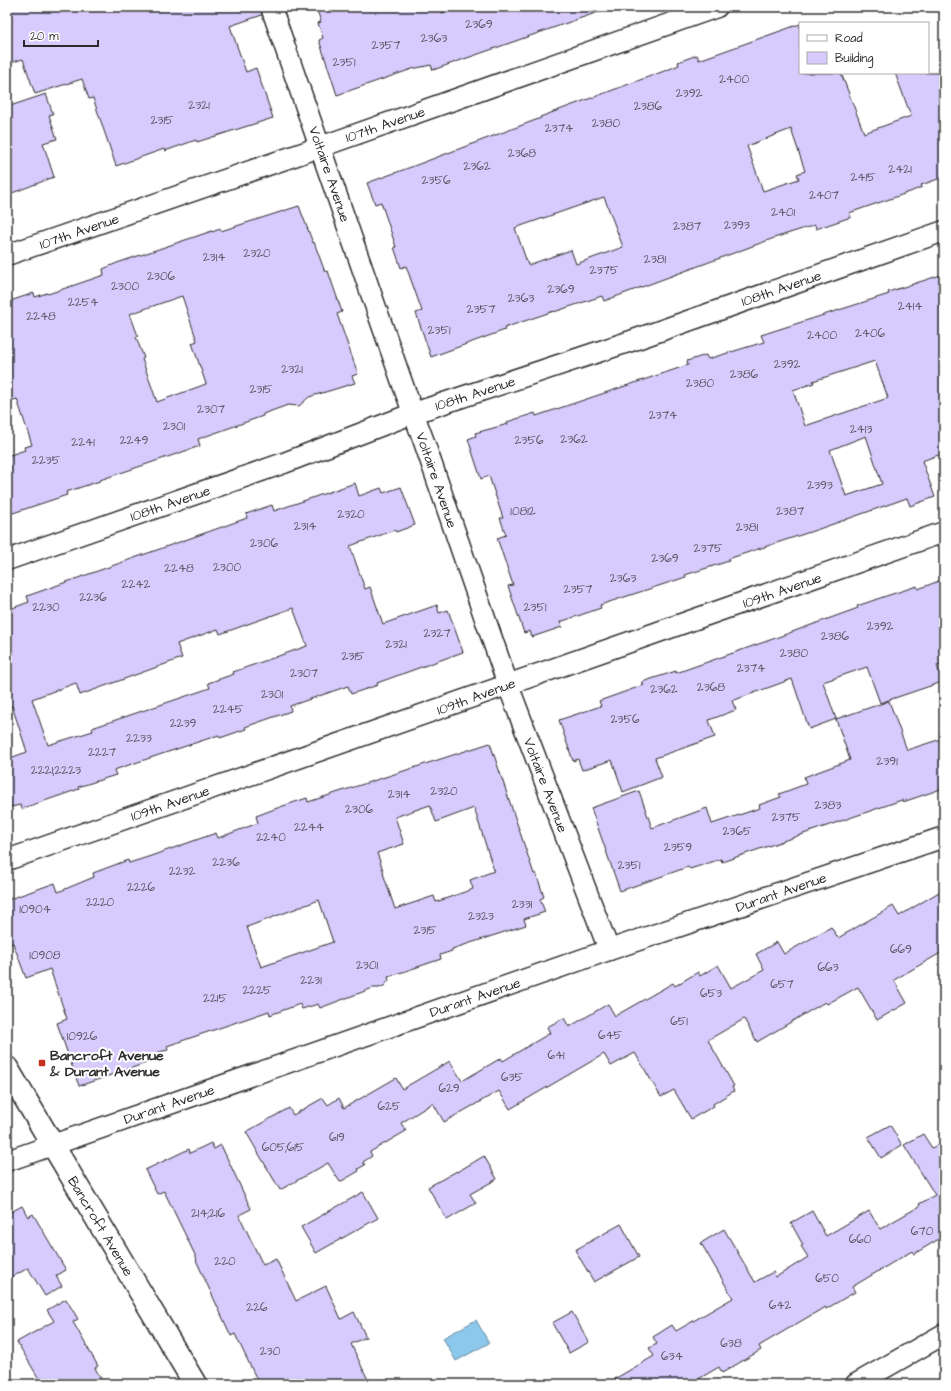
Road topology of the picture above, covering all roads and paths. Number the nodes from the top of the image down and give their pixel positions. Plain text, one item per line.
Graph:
1 (271, 7) edge
2 (717, 7) edge
3 (320, 147) junction
4 (944, 231) edge
5 (7, 255) edge
6 (414, 413) junction
7 (944, 532) edge
8 (7, 560) edge
9 (508, 685) junction
10 (944, 837) edge
11 (7, 860) edge
12 (608, 950) junction
13 (7, 1068) edge
14 (53, 1145) junction
15 (7, 1161) edge
16 (944, 1334) edge
17 (195, 1384) edge
18 (856, 1384) edge

1 - 3 street, Voltaire Avenue
2 - 3 street, 107th Avenue
3 - 5 street, 107th Avenue
3 - 6 street, Voltaire Avenue
4 - 6 street, 108th Avenue
6 - 8 street, 108th Avenue
6 - 9 street, Voltaire Avenue
7 - 9 street, 109th Avenue
9 - 11 street, 109th Avenue
9 - 12 street, Voltaire Avenue
10 - 12 street, Durant Avenue
12 - 14 street, Durant Avenue
13 - 14 main road, Bancroft Avenue
14 - 15 street, Durant Avenue
14 - 17 main road, Bancroft Avenue
16 - 18 street

